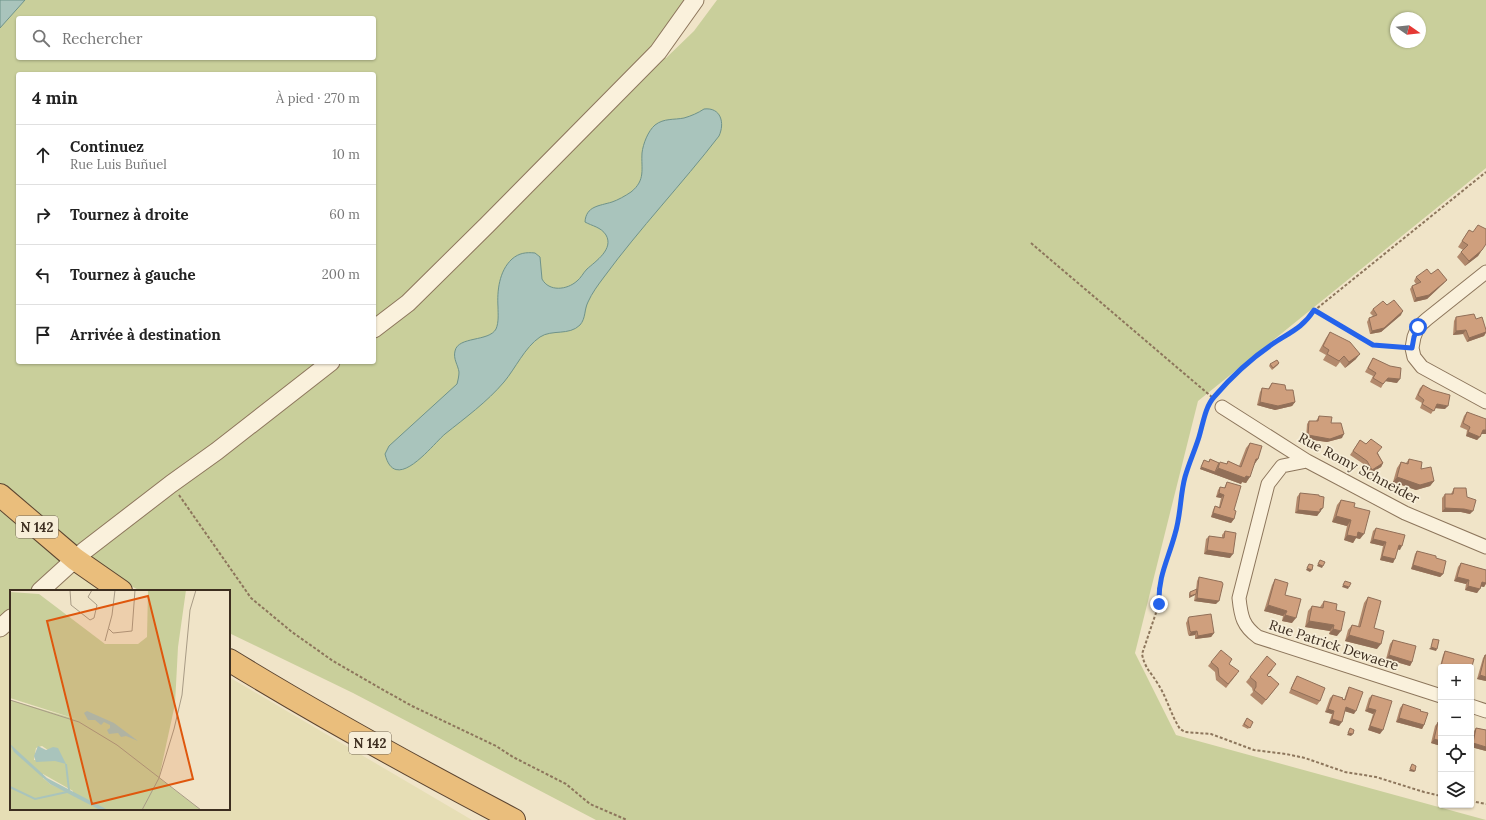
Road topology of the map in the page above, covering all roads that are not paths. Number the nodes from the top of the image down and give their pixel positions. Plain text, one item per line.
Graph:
1 (695, 0) edge
2 (1486, 272) edge
3 (376, 327) edge
4 (328, 364) edge
5 (1486, 402) edge
6 (1222, 407) dead end
7 (1308, 461) junction
8 (0, 496) edge
9 (1486, 547) edge
10 (75, 559) junction
11 (41, 590) edge
12 (120, 590) edge
13 (10, 619) edge
14 (0, 628) edge
15 (230, 661) edge
16 (1438, 695) edge
17 (1474, 707) edge
18 (1486, 711) edge
19 (514, 820) edge

1 - 3 street
2 - 5 street
4 - 10 street
6 - 7 street, Rue Romy Schneider
7 - 9 street, Rue Romy Schneider
7 - 16 street, Rue Patrick Dewaere
8 - 10 highway, N 142
10 - 11 street
10 - 12 highway, N 142
13 - 14 street
15 - 19 highway, N 142
17 - 18 street

